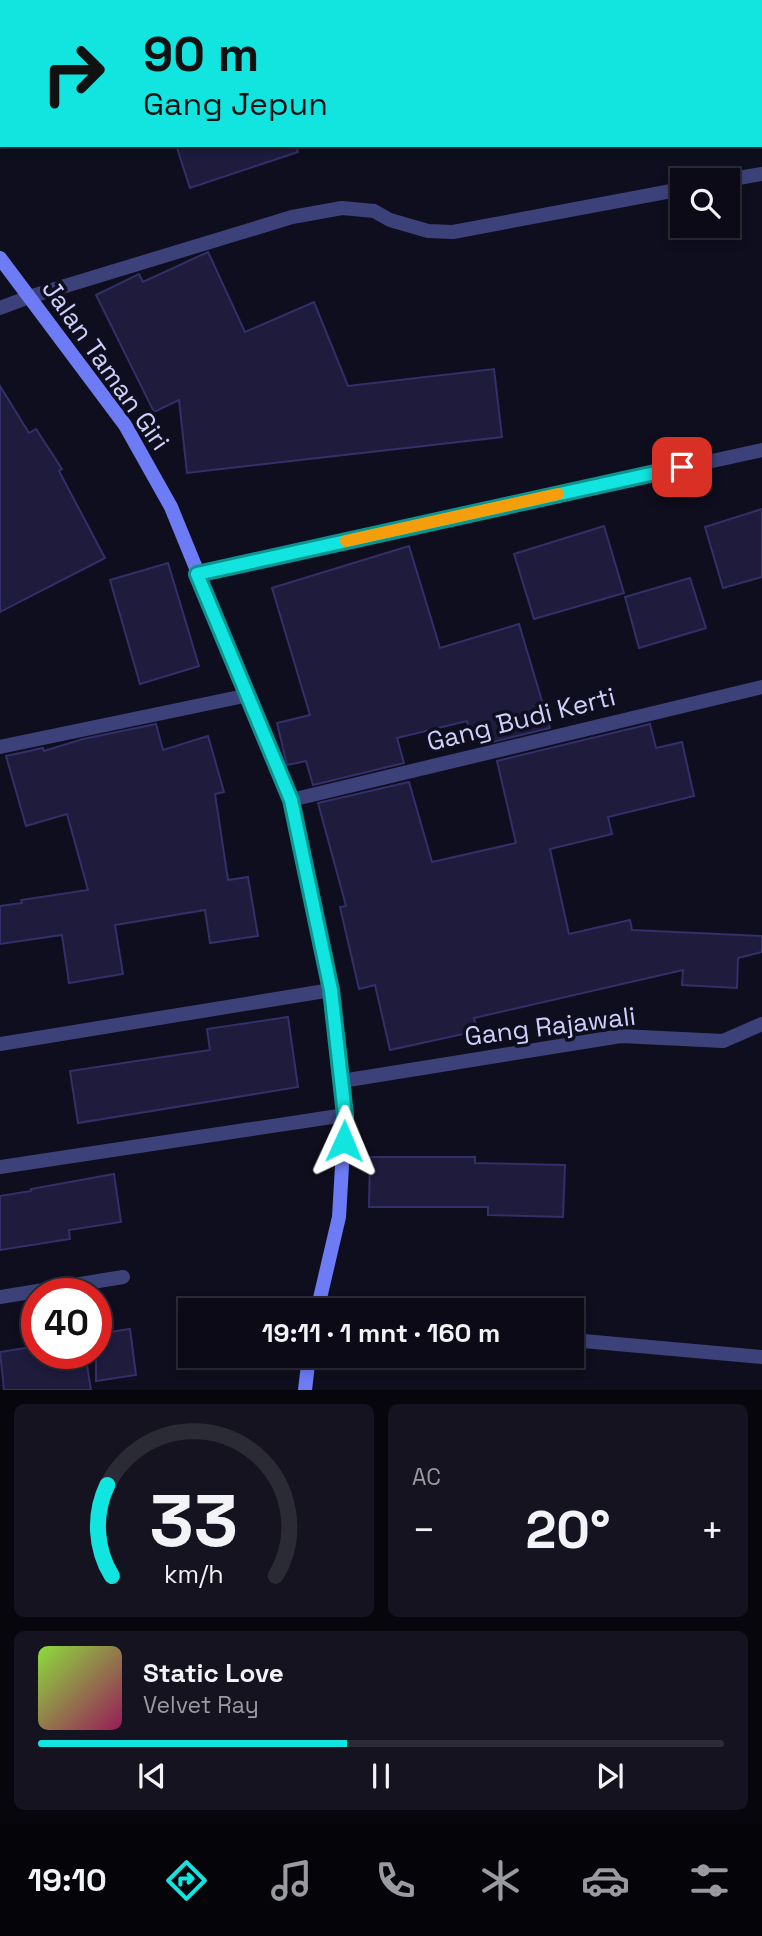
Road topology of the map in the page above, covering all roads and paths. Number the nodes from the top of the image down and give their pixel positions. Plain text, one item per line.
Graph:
1 (762, 174) edge
2 (740, 178) edge
3 (670, 191) edge
4 (0, 258) edge
5 (29, 297) junction
6 (0, 308) edge
7 (762, 450) edge
8 (197, 574) junction
9 (762, 687) edge
10 (249, 695) junction
11 (0, 747) edge
12 (291, 800) junction
13 (331, 990) junction
14 (762, 1024) edge
15 (0, 1044) edge
16 (342, 1081) junction
17 (345, 1115) junction
18 (0, 1167) edge
19 (123, 1277) dead end
20 (0, 1297) edge
21 (320, 1298) edge
22 (584, 1341) edge
23 (762, 1357) edge
24 (308, 1368) edge
25 (305, 1390) edge

1 - 2 street
3 - 5 street
4 - 5 street, Jalan Taman Giri
5 - 6 street
5 - 8 street, Jalan Taman Giri
7 - 8 street
8 - 10 street, Jalan Taman Giri
9 - 12 street, Gang Budi Kerti
10 - 11 street
10 - 12 street, Jalan Taman Giri
12 - 13 street, Jalan Taman Giri
13 - 15 street
13 - 16 street, Jalan Taman Giri
14 - 16 street, Gang Rajawali
16 - 17 street, Jalan Taman Giri
17 - 18 street
17 - 21 street, Jalan Taman Giri
19 - 20 street
22 - 23 street
24 - 25 street

